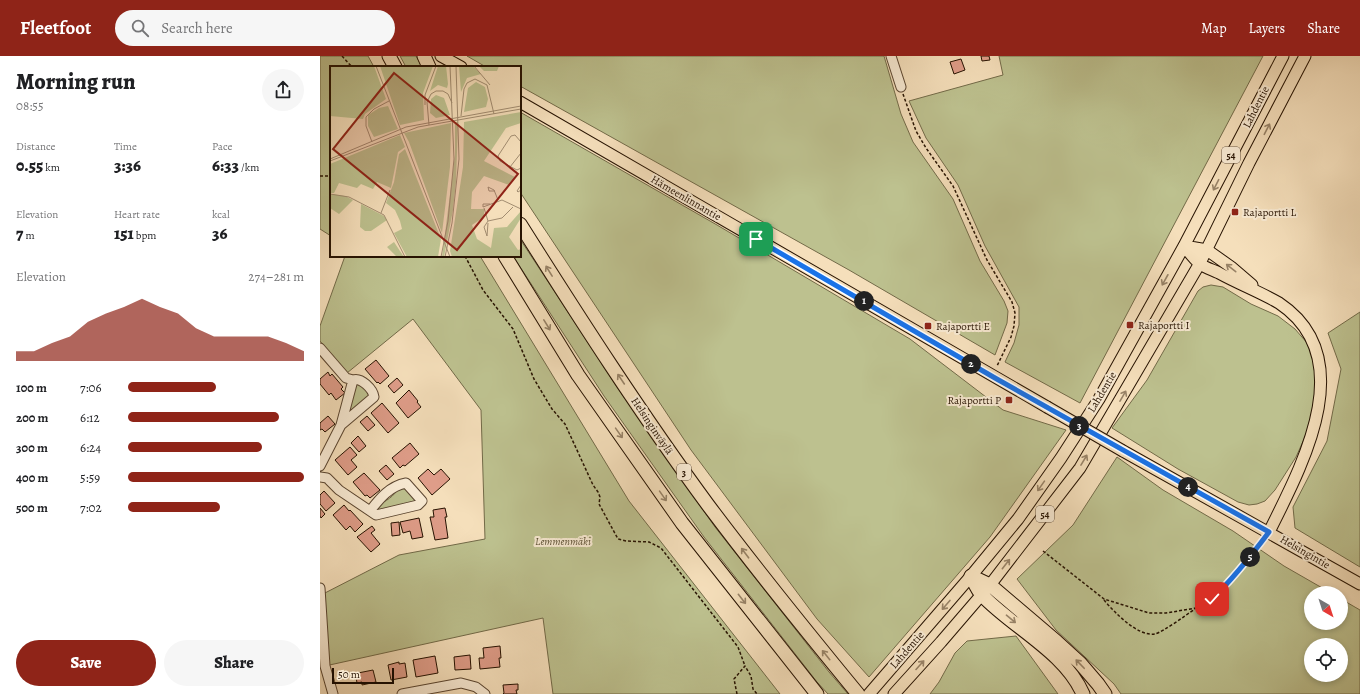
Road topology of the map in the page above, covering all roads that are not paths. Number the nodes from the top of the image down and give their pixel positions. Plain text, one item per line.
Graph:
1 (389, 56) edge
2 (424, 56) edge
3 (441, 56) edge
4 (891, 56) edge
5 (1283, 56) edge
6 (1305, 56) edge
7 (394, 66) edge
8 (429, 66) edge
9 (459, 66) edge
10 (901, 87) road end
11 (521, 103) edge
12 (521, 226) edge
13 (1184, 246) junction
14 (1207, 250) junction
15 (506, 257) edge
16 (1200, 263) junction
17 (1261, 293) junction
18 (320, 348) edge
19 (353, 380) junction
20 (341, 424) junction
21 (1123, 451) joint
22 (320, 466) edge
23 (320, 477) edge
24 (370, 511) junction
25 (1269, 532) junction
26 (971, 576) junction
27 (1360, 584) edge
28 (320, 588) edge
29 (985, 589) junction
30 (798, 671) junction
31 (854, 690) edge
32 (333, 694) edge
33 (402, 694) edge
34 (485, 694) edge
35 (808, 694) edge
36 (817, 694) edge
37 (869, 694) edge
38 (894, 694) edge
39 (1083, 694) edge
40 (1105, 694) edge

1 - 7 highway
2 - 8 highway
3 - 9 main road
4 - 10 street
5 -> 13 main road, Lahdentie / 54
14 -> 6 main road, Lahdentie / 54
11 - 21 main road, Hämeenlinnantie, bridge
31 -> 12 highway, Helsinginväylä / 3
13 - 14 main road
13 - 16 main road
13 -> 26 main road, Lahdentie / 54
14 - 16 main road, Lahdentie / 54
17 -> 14 main road
15 -> 30 highway
16 - 17 main road
29 -> 16 main road, Lahdentie / 54
17 - 25 main road
18 - 19 street
19 - 20 street
19 - 20 street
20 - 22 street
21 - 25 main road, Helsingintie
23 - 24 street
24 - 24 street
25 - 27 main road, Helsingintie
26 - 29 highway
26 -> 37 main road, Lahdentie / 54
28 - 32 street
38 -> 29 main road, Lahdentie / 54
29 -> 39 highway
40 -> 29 highway
30 - 35 highway
30 - 36 highway
33 - 34 street

